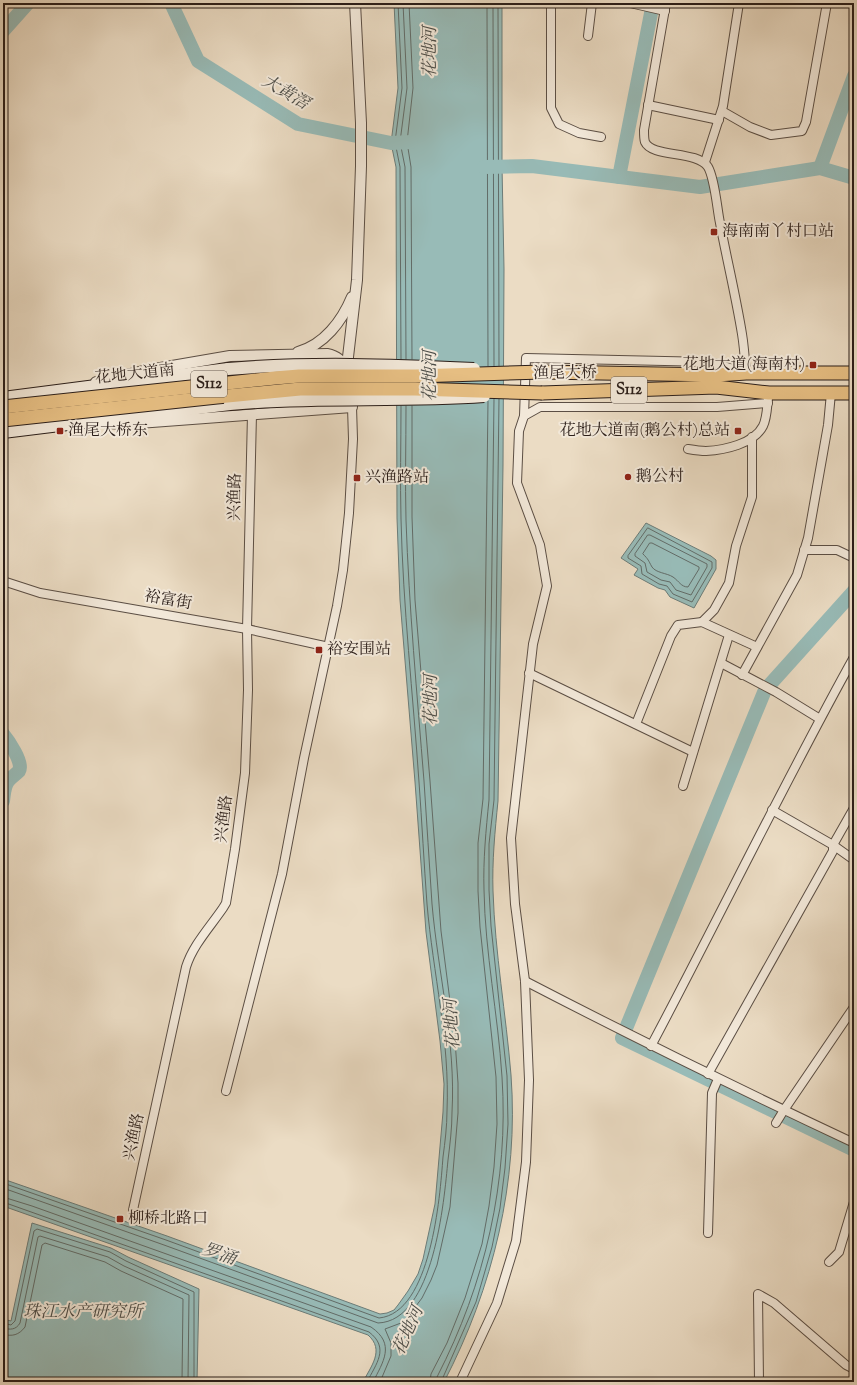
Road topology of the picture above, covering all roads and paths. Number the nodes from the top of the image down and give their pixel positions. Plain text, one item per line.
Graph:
1 (355, 3) edge
2 (551, 3) edge
3 (592, 3) edge
4 (630, 3) edge
5 (739, 3) edge
6 (827, 3) edge
7 (663, 8) edge
8 (588, 36) dead end
9 (648, 105) junction
10 (722, 111) junction
11 (719, 120) junction
12 (601, 138) dead end
13 (707, 165) junction
14 (357, 280) junction
15 (287, 354) junction
16 (854, 366) edge
17 (348, 372) junction
18 (543, 372) junction
19 (746, 373) junction
20 (854, 373) edge
21 (839, 374) junction
22 (716, 381) junction
23 (415, 383) junction
24 (854, 387) edge
25 (75, 389) junction
26 (542, 393) junction
27 (834, 393) junction
28 (854, 393) edge
29 (3, 398) edge
30 (768, 398) junction
31 (3, 407) edge
32 (352, 407) junction
33 (252, 414) junction
34 (524, 416) junction
35 (3, 420) edge
36 (79, 423) junction
37 (3, 432) edge
38 (752, 437) junction
39 (688, 449) dead end
40 (804, 550) junction
41 (854, 558) edge
42 (3, 581) edge
43 (702, 622) junction
44 (247, 629) junction
45 (729, 635) junction
46 (329, 647) junction
47 (757, 647) junction
48 (854, 657) edge
49 (721, 663) junction
50 (529, 673) junction
51 (742, 675) junction
52 (820, 719) junction
53 (636, 724) junction
54 (693, 752) junction
55 (683, 786) dead end
56 (854, 808) edge
57 (772, 810) junction
58 (833, 845) junction
59 (854, 860) edge
60 (525, 981) junction
61 (854, 1007) edge
62 (651, 1046) junction
63 (708, 1074) junction
64 (718, 1079) junction
65 (226, 1091) dead end
66 (784, 1110) junction
67 (776, 1123) dead end
68 (854, 1143) edge
69 (854, 1202) edge
70 (133, 1210) dead end
71 (708, 1233) dead end
72 (829, 1262) dead end
73 (854, 1369) edge
74 (460, 1382) edge
75 (759, 1382) edge

1 - 14 street
2 - 12 street
3 - 8 street
4 - 7 street
5 - 10 street
6 - 10 street
7 - 9 street
9 - 11 street
9 - 13 street
10 - 11 street
11 - 13 street
13 - 19 street
14 - 15 street
14 - 17 street
15 - 17 street, 花地大道南
15 - 25 street, 花地大道南
16 - 21 main road
17 - 32 street
18 - 22 main road, S112
18 - 23 main road, S112, bridge
18 - 25 main road, bridge
19 - 21 main road, S112
19 - 22 main road, S112
19 - 34 street
20 - 21 main road
21 - 27 main road
22 - 26 main road, 渔尾大桥 / S112
22 - 30 main road, S112
23 - 26 main road, 渔尾大桥 / S112, bridge
23 - 31 main road, 花地大道南 / S112, bridge
23 - 35 main road, 花地大道南 / S112, bridge
24 - 27 main road
25 - 29 main road, 花地大道南
26 - 36 main road, bridge
27 - 28 main road, S112
27 - 30 main road, S112
27 - 40 street
30 - 34 street
30 - 38 street
32 - 33 street
32 - 46 street
33 - 36 street
33 - 44 street, 兴渔路
34 - 50 street
36 - 37 main road
38 - 39 street
38 - 43 street
40 - 41 street
40 - 47 street
42 - 44 street, 裕富街
43 - 45 street
43 - 53 street
44 - 46 street, 裕富街
44 - 70 street, 兴渔路
45 - 47 street
45 - 49 street
46 - 65 street
47 - 51 street
48 - 52 street
49 - 51 street
49 - 54 street
50 - 53 street
50 - 60 street
51 - 52 street
52 - 57 street
53 - 54 street
54 - 55 street
56 - 58 street
57 - 58 street
57 - 62 street
58 - 59 street
58 - 63 street
60 - 62 street
60 - 74 street
61 - 66 street
62 - 63 street
63 - 64 street
64 - 66 street
64 - 71 street
66 - 67 street
66 - 68 street
69 - 72 street
73 - 75 street

